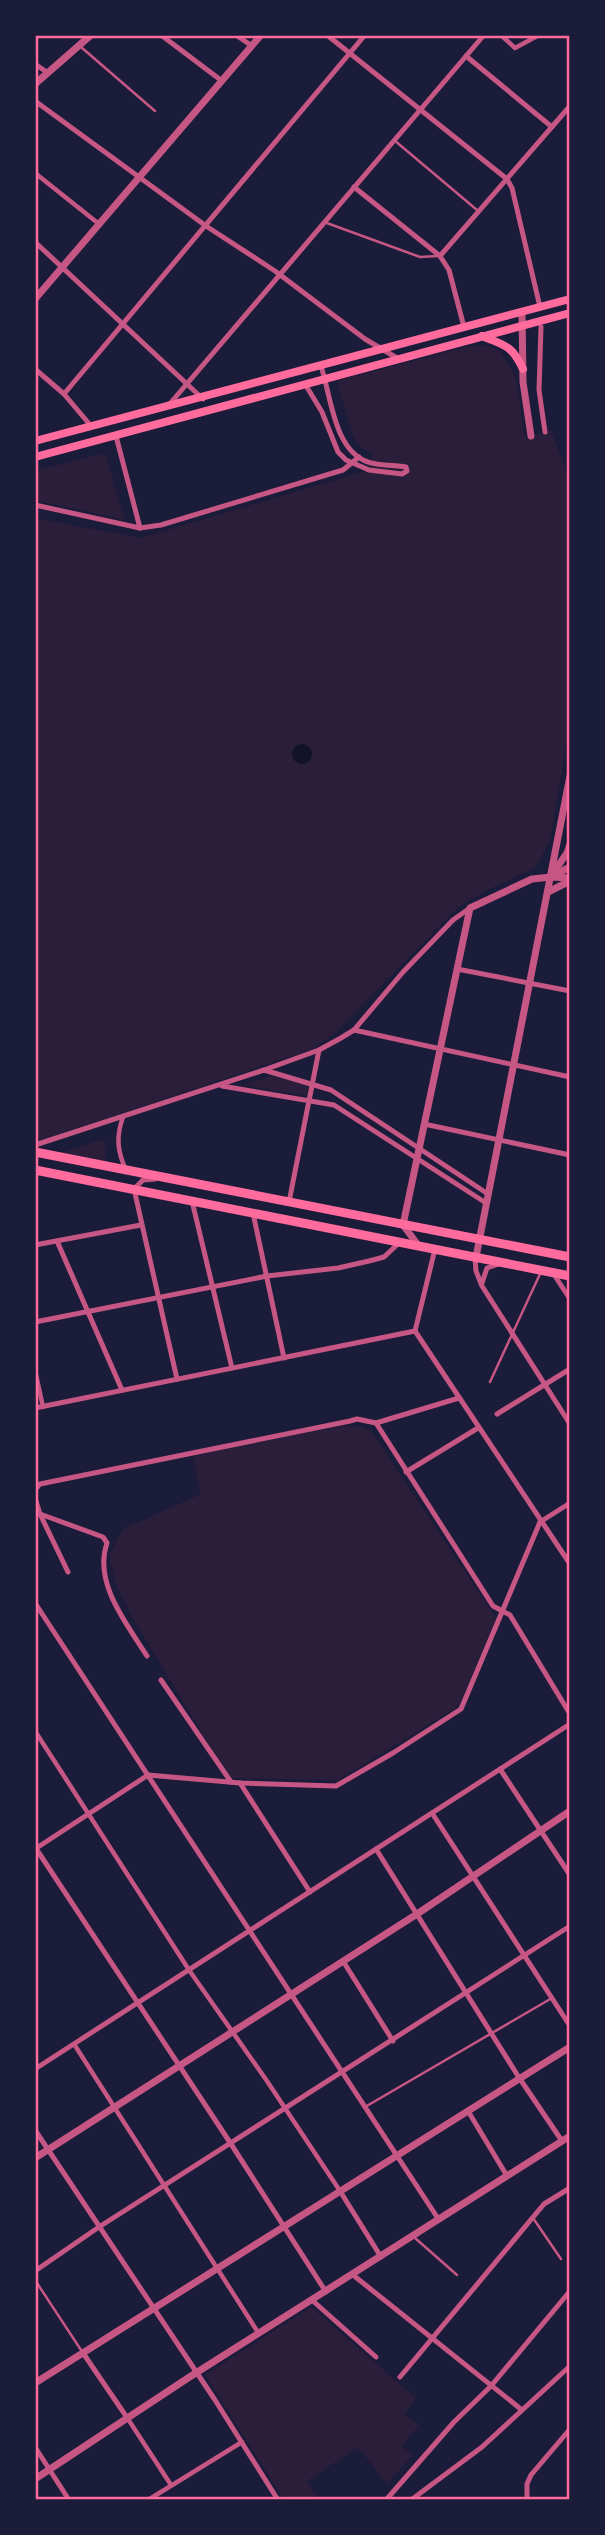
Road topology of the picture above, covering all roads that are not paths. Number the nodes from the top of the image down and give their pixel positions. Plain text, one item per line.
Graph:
1 (91, 35) edge
2 (161, 35) edge
3 (236, 35) edge
4 (261, 35) edge
5 (327, 35) edge
6 (365, 35) edge
7 (484, 35) edge
8 (501, 35) edge
9 (539, 35) edge
10 (78, 45) junction
11 (252, 46) junction
12 (349, 53) junction
13 (466, 56) junction
14 (35, 64) edge
15 (48, 73) junction
16 (222, 81) junction
17 (35, 84) edge
18 (35, 101) edge
19 (569, 109) edge
20 (419, 110) junction
21 (155, 111) dead end
22 (552, 127) junction
23 (394, 140) junction
24 (35, 173) edge
25 (139, 177) junction
26 (507, 179) junction
27 (354, 187) junction
28 (479, 211) junction
29 (324, 222) junction
30 (99, 224) junction
31 (206, 226) junction
32 (35, 242) edge
33 (440, 256) junction
34 (62, 267) junction
35 (279, 275) junction
36 (35, 299) edge
37 (570, 299) edge
38 (541, 307) junction
39 (522, 312) junction
40 (570, 313) edge
41 (541, 324) junction
42 (124, 325) junction
43 (523, 325) junction
44 (464, 327) junction
45 (482, 336) junction
46 (380, 350) junction
47 (398, 359) junction
48 (321, 366) junction
49 (35, 369) edge
50 (523, 369) junction
51 (325, 378) junction
52 (187, 384) junction
53 (305, 384) junction
54 (64, 394) junction
55 (203, 399) junction
56 (166, 408) junction
57 (92, 427) junction
58 (545, 432) dead end
59 (116, 436) junction
60 (531, 436) dead end
61 (35, 441) edge
62 (35, 457) edge
63 (359, 457) junction
64 (353, 463) junction
65 (35, 505) edge
66 (140, 528) junction
67 (570, 776) edge
68 (570, 844) edge
69 (570, 867) edge
70 (551, 877) junction
71 (570, 880) edge
72 (548, 892) junction
73 (470, 908) junction
74 (457, 969) junction
75 (530, 983) junction
76 (570, 990) edge
77 (354, 1030) junction
78 (440, 1049) junction
79 (319, 1050) junction
80 (514, 1065) junction
81 (264, 1070) junction
82 (570, 1077) edge
83 (313, 1083) junction
84 (219, 1085) junction
85 (311, 1099) junction
86 (123, 1117) junction
87 (424, 1124) junction
88 (499, 1140) junction
89 (35, 1145) edge
90 (419, 1148) junction
91 (35, 1152) edge
92 (570, 1156) edge
93 (417, 1158) junction
94 (35, 1170) edge
95 (127, 1170) junction
96 (172, 1180) junction
97 (134, 1189) junction
98 (487, 1199) junction
99 (192, 1200) junction
100 (289, 1202) junction
101 (253, 1213) junction
102 (403, 1225) junction
103 (141, 1226) junction
104 (479, 1240) junction
105 (57, 1241) junction
106 (400, 1242) junction
107 (35, 1245) edge
108 (418, 1245) junction
109 (436, 1248) junction
110 (476, 1256) junction
111 (570, 1257) edge
112 (504, 1262) junction
113 (542, 1270) junction
114 (553, 1273) junction
115 (267, 1276) junction
116 (570, 1276) edge
117 (482, 1286) junction
118 (213, 1287) junction
119 (158, 1298) junction
120 (570, 1299) edge
121 (88, 1312) junction
122 (35, 1322) edge
123 (415, 1331) junction
124 (512, 1332) junction
125 (284, 1358) junction
126 (232, 1368) junction
127 (570, 1369) edge
128 (35, 1370) edge
129 (177, 1380) junction
130 (490, 1382) dead end
131 (545, 1385) junction
132 (122, 1391) junction
133 (459, 1398) junction
134 (43, 1407) junction
135 (35, 1408) edge
136 (497, 1414) dead end
137 (376, 1423) junction
138 (570, 1424) edge
139 (478, 1428) junction
140 (406, 1472) junction
141 (35, 1490) edge
142 (35, 1498) edge
143 (570, 1503) edge
144 (40, 1514) junction
145 (540, 1522) junction
146 (570, 1564) edge
147 (68, 1572) dead end
148 (35, 1603) edge
149 (502, 1611) junction
150 (147, 1656) dead end
151 (161, 1680) dead end
152 (570, 1714) edge
153 (570, 1724) edge
154 (35, 1731) edge
155 (500, 1769) junction
156 (148, 1775) junction
157 (231, 1782) junction
158 (240, 1783) junction
159 (570, 1811) edge
160 (87, 1813) junction
161 (432, 1813) junction
162 (540, 1830) junction
163 (35, 1848) edge
164 (376, 1849) junction
165 (473, 1875) junction
166 (570, 1875) edge
167 (310, 1892) junction
168 (417, 1914) junction
169 (570, 1926) edge
170 (250, 1931) junction
171 (525, 1955) junction
172 (343, 1961) junction
173 (189, 1970) junction
174 (291, 1993) junction
175 (467, 1993) junction
176 (552, 1998) junction
177 (138, 2003) junction
178 (570, 2026) edge
179 (233, 2032) junction
180 (492, 2033) junction
181 (393, 2041) junction
182 (74, 2044) junction
183 (570, 2047) edge
184 (180, 2066) junction
185 (35, 2070) edge
186 (342, 2072) junction
187 (520, 2078) junction
188 (115, 2106) junction
189 (365, 2107) junction
190 (286, 2109) junction
191 (468, 2111) junction
192 (35, 2130) edge
193 (570, 2136) edge
194 (562, 2141) junction
195 (231, 2144) junction
196 (48, 2150) junction
197 (397, 2156) junction
198 (35, 2158) edge
199 (507, 2176) junction
200 (164, 2186) junction
201 (570, 2188) edge
202 (340, 2191) junction
203 (532, 2217) junction
204 (439, 2220) junction
205 (285, 2226) junction
206 (99, 2227) junction
207 (414, 2236) junction
208 (381, 2257) junction
209 (561, 2259) dead end
210 (217, 2269) junction
211 (35, 2271) edge
212 (353, 2275) junction
213 (457, 2275) dead end
214 (35, 2280) edge
215 (570, 2291) edge
216 (326, 2292) junction
217 (313, 2301) junction
218 (154, 2309) junction
219 (259, 2335) junction
220 (430, 2339) junction
221 (83, 2353) junction
222 (376, 2357) dead end
223 (570, 2366) edge
224 (196, 2373) junction
225 (400, 2377) dead end
226 (35, 2384) edge
227 (491, 2386) junction
228 (522, 2410) junction
229 (128, 2419) junction
230 (570, 2429) edge
231 (242, 2442) junction
232 (35, 2447) edge
233 (49, 2470) junction
234 (35, 2479) edge
235 (171, 2485) junction
236 (69, 2500) edge
237 (148, 2500) edge
238 (278, 2500) edge
239 (386, 2500) edge
240 (411, 2500) edge
241 (527, 2500) edge

1 - 10 street
2 - 16 street
3 - 11 street
4 - 11 street
5 - 12 street
6 - 12 street
7 - 13 street
8 - 9 street
10 - 15 street
10 - 21 lane
11 - 16 street
12 - 20 street
12 - 31 street
13 - 20 street
13 - 22 street
14 - 15 street
15 - 17 street
16 - 25 street
18 - 25 street
19 - 22 street
20 - 23 street
20 - 26 street
22 - 26 street
23 - 27 street
23 - 28 lane
24 - 30 street
25 - 30 street
25 - 31 street
26 - 28 street
26 - 38 street
27 - 29 street
27 - 33 street
28 - 33 street
29 - 33 lane
29 - 35 street
30 - 34 street
31 - 35 street
31 - 42 street
32 - 34 street
33 - 44 street
34 - 36 street
34 - 42 street
35 - 46 street
35 - 52 street
37 - 38 main road
38 - 39 main road
38 - 41 street
39 - 43 street
39 - 44 main road
40 - 41 main road
41 - 43 main road
41 - 58 street
42 - 52 street
42 - 54 street
43 - 45 main road
43 - 50 street
44 - 46 main road
45 - 47 main road
45 - 50 main road
46 - 47 street
46 - 48 main road
47 - 51 main road
48 - 51 street
48 - 55 main road
49 - 54 street
50 - 60 street
51 - 53 main road
51 - 63 street
52 - 55 street
52 - 56 street
53 - 59 main road
53 - 64 street
54 - 57 street
55 - 56 main road
56 - 57 main road
57 - 61 main road
59 - 62 main road
59 - 66 street
63 - 64 street
63 - 64 street
64 - 66 street
65 - 66 street
67 - 70 street
68 - 70 street
69 - 70 street
70 - 71 street
70 - 72 street
70 - 73 street
71 - 72 street
72 - 75 street
73 - 74 street
73 - 77 street
74 - 75 street
74 - 78 street
75 - 76 street
75 - 80 street
77 - 78 street
77 - 79 street
78 - 80 street
78 - 87 street
79 - 81 street
79 - 83 street
80 - 82 street
80 - 88 street
81 - 83 street
81 - 84 street
83 - 85 street
83 - 90 street
84 - 85 street
84 - 86 street
85 - 93 street
85 - 100 street
86 - 89 street
86 - 95 street
87 - 88 street
87 - 90 street
88 - 92 street
88 - 98 street
90 - 93 street
90 - 98 street
91 - 95 main road
93 - 98 street
93 - 102 street
94 - 97 main road
95 - 96 main road
96 - 97 street
96 - 100 main road
97 - 99 main road
97 - 103 street
98 - 104 street
99 - 101 main road
99 - 118 street
100 - 102 main road
101 - 106 main road
101 - 115 street
102 - 104 main road
102 - 108 street
103 - 105 street
103 - 119 street
104 - 110 street
104 - 111 main road
105 - 107 street
105 - 121 street
106 - 108 main road
106 - 115 street
108 - 109 main road
109 - 110 main road
109 - 123 street
110 - 112 main road
110 - 117 street
112 - 113 main road
112 - 117 street
113 - 114 main road
113 - 124 lane
114 - 116 main road
114 - 120 street
115 - 118 street
115 - 125 street
117 - 124 street
118 - 119 street
118 - 126 street
119 - 121 street
119 - 129 street
121 - 122 street
121 - 132 street
123 - 125 street
123 - 133 street
124 - 130 lane
124 - 131 street
125 - 126 street
126 - 129 street
127 - 131 street
128 - 134 street
129 - 132 street
131 - 136 street
131 - 138 street
132 - 134 street
133 - 137 street
133 - 139 street
134 - 135 street
137 - 140 street
137 - 141 street
139 - 140 street
139 - 145 street
140 - 149 street
142 - 144 street
143 - 145 street
144 - 147 street
144 - 150 street
145 - 146 street
145 - 149 street
148 - 156 street
149 - 152 street
149 - 158 street
151 - 157 street
153 - 155 street
154 - 160 street
155 - 161 street
155 - 162 street
156 - 157 street
156 - 160 street
156 - 170 street
157 - 158 street
158 - 167 street
159 - 162 street
160 - 163 street
160 - 173 street
161 - 164 street
161 - 165 street
162 - 165 street
162 - 166 street
163 - 177 street
164 - 167 street
164 - 168 street
165 - 168 street
165 - 171 street
167 - 170 street
168 - 172 street
168 - 175 street
169 - 171 street
170 - 173 street
170 - 174 street
171 - 175 street
171 - 176 street
172 - 174 street
172 - 181 street
173 - 177 street
173 - 179 street
174 - 179 street
174 - 186 street
175 - 180 street
175 - 181 street
176 - 178 street
176 - 180 lane
177 - 182 street
177 - 184 street
179 - 184 street
179 - 190 street
180 - 187 street
180 - 189 lane
181 - 186 street
182 - 185 street
182 - 188 street
183 - 187 street
184 - 188 street
184 - 195 street
186 - 189 street
186 - 190 street
187 - 191 street
187 - 194 street
188 - 196 street
188 - 200 street
189 - 197 street
190 - 195 street
190 - 202 street
191 - 197 street
191 - 199 street
192 - 196 street
193 - 194 street
194 - 199 street
195 - 200 street
195 - 205 street
196 - 198 street
196 - 206 street
197 - 202 street
197 - 204 street
199 - 204 street
200 - 206 street
200 - 210 street
201 - 203 street
202 - 205 street
202 - 208 street
203 - 209 lane
203 - 220 street
204 - 207 street
205 - 210 street
205 - 216 street
206 - 211 street
206 - 218 street
207 - 208 street
207 - 213 lane
208 - 212 street
210 - 218 street
210 - 219 street
212 - 216 street
212 - 220 street
214 - 221 lane
215 - 227 street
216 - 217 street
217 - 219 street
217 - 222 street
218 - 221 street
218 - 224 street
219 - 224 street
220 - 225 street
220 - 227 street
221 - 226 street
221 - 229 street
223 - 228 street
224 - 229 street
224 - 231 street
227 - 228 street
227 - 239 street
228 - 240 street
229 - 233 street
229 - 235 street
230 - 241 street
231 - 235 street
231 - 238 street
232 - 233 street
233 - 234 street
233 - 236 street
235 - 237 street

